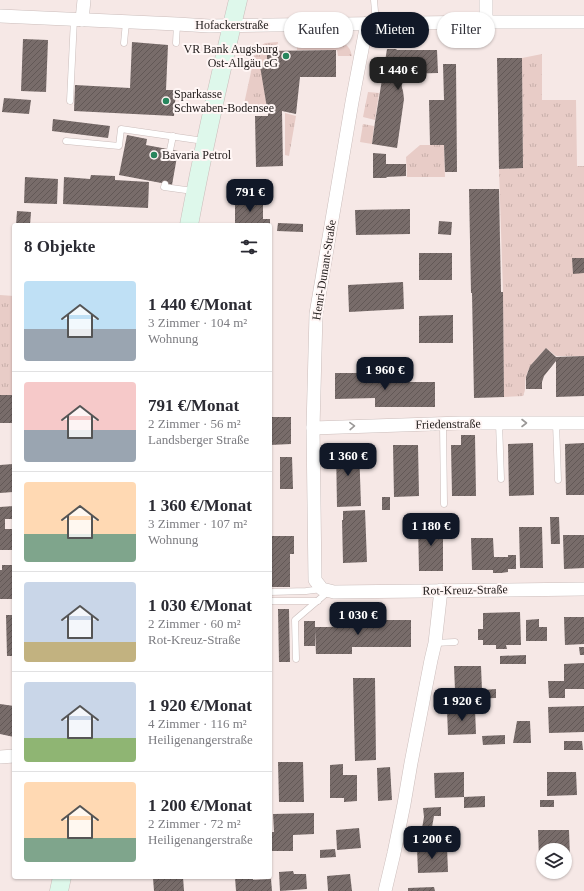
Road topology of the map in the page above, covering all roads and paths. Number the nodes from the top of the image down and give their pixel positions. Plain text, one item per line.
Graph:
1 (84, 0) edge
2 (238, 0) edge
3 (374, 0) edge
4 (486, 0) edge
5 (372, 12) edge
6 (486, 12) edge
7 (0, 16) edge
8 (78, 19) junction
9 (126, 22) junction
10 (495, 22) edge
11 (584, 22) edge
12 (361, 23) edge
13 (177, 24) junction
14 (232, 26) junction
15 (176, 42) dead end
16 (124, 43) dead end
17 (365, 48) edge
18 (70, 100) dead end
19 (173, 136) junction
20 (66, 140) dead end
21 (206, 141) junction
22 (170, 150) dead end
23 (165, 184) dead end
24 (196, 191) junction
25 (189, 223) edge
26 (499, 423) junction
27 (556, 423) junction
28 (584, 423) edge
29 (442, 424) junction
30 (313, 428) junction
31 (501, 479) dead end
32 (558, 480) dead end
33 (444, 504) dead end
34 (584, 589) edge
35 (441, 590) junction
36 (272, 592) edge
37 (323, 594) junction
38 (272, 601) edge
39 (455, 642) dead end
40 (435, 643) junction
41 (296, 659) dead end
42 (12, 756) edge
43 (0, 757) edge
44 (62, 879) edge
45 (59, 891) edge
46 (385, 891) edge

1 - 8 street
2 - 14 main road
3 - 5 lane
4 - 6 street
7 - 8 street, Hofackerstraße
8 - 9 street, Hofackerstraße
8 - 18 lane
9 - 13 street, Hofackerstraße
9 - 16 lane
10 - 11 street, Hofackerstraße
12 - 14 street, Hofackerstraße
13 - 14 street, Hofackerstraße
13 - 15 lane
14 - 21 main road
17 - 30 street, Henri-Dunant-Straße
19 - 20 lane
19 - 21 lane
19 - 22 lane
21 - 24 main road
23 - 24 lane
24 - 25 main road
26 -> 27 street, Friedenstraße
26 - 29 street, Friedenstraße
26 - 31 lane
27 - 28 street, Friedenstraße
27 - 32 lane
30 -> 29 street, Friedenstraße
29 - 33 lane
30 - 37 street, Henri-Dunant-Straße
34 - 35 street, Rot-Kreuz-Straße
35 - 37 street, Rot-Kreuz-Straße
35 - 40 street
36 - 37 lane
37 - 38 lane
37 - 41 lane
39 - 40 lane
40 - 46 street
42 - 43 street
44 - 45 main road

